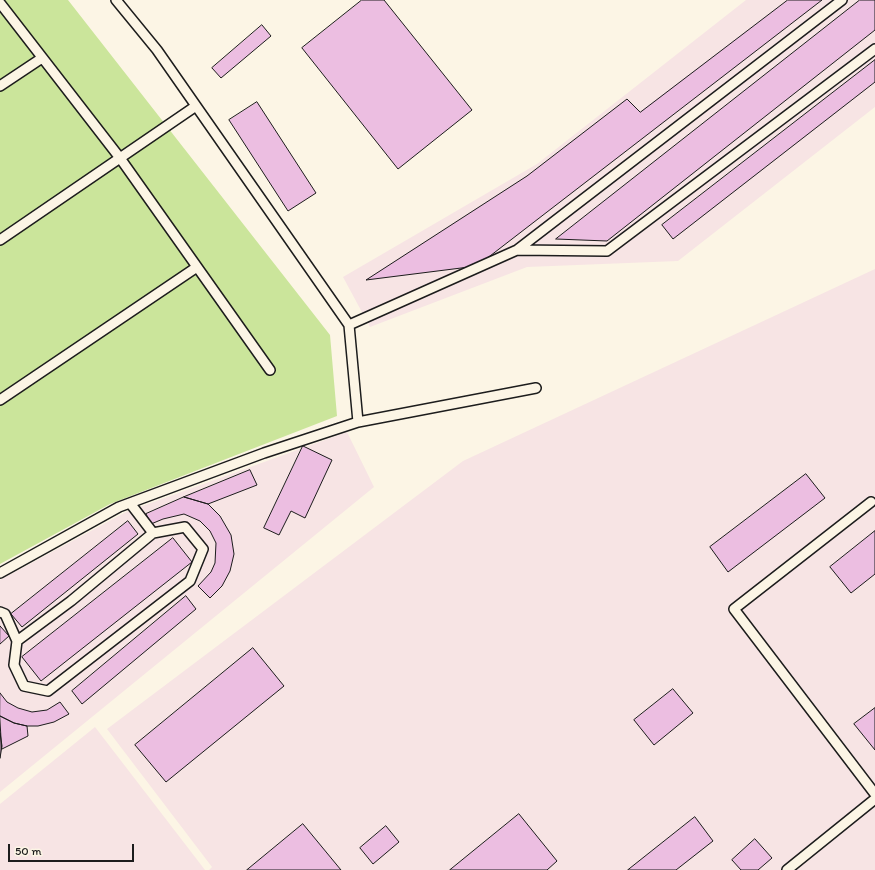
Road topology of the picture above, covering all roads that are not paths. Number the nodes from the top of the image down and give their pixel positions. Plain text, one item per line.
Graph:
1 (116, 0) edge
2 (842, 0) edge
3 (0, 3) edge
4 (875, 48) edge
5 (42, 58) junction
6 (0, 86) edge
7 (196, 106) junction
8 (120, 158) junction
9 (0, 240) edge
10 (517, 250) junction
11 (197, 267) junction
12 (349, 325) junction
13 (270, 370) dead end
14 (536, 388) dead end
15 (0, 400) edge
16 (358, 422) junction
17 (872, 502) dead end
18 (130, 503) junction
19 (152, 533) junction
20 (0, 573) edge
21 (0, 612) edge
22 (17, 641) junction
23 (875, 794) edge
24 (875, 799) edge
25 (787, 870) edge

1 - 7 lane
2 - 10 lane
3 - 5 lane
4 - 10 lane
5 - 6 lane
5 - 8 lane
7 - 8 lane
7 - 12 lane
8 - 9 lane
8 - 11 lane
10 - 12 lane
11 - 13 lane
11 - 15 lane
12 - 16 lane
14 - 16 lane
16 - 18 lane
17 - 23 lane
18 - 19 lane
18 - 20 lane
19 - 22 lane
19 - 22 lane
21 - 22 lane
24 - 25 lane

